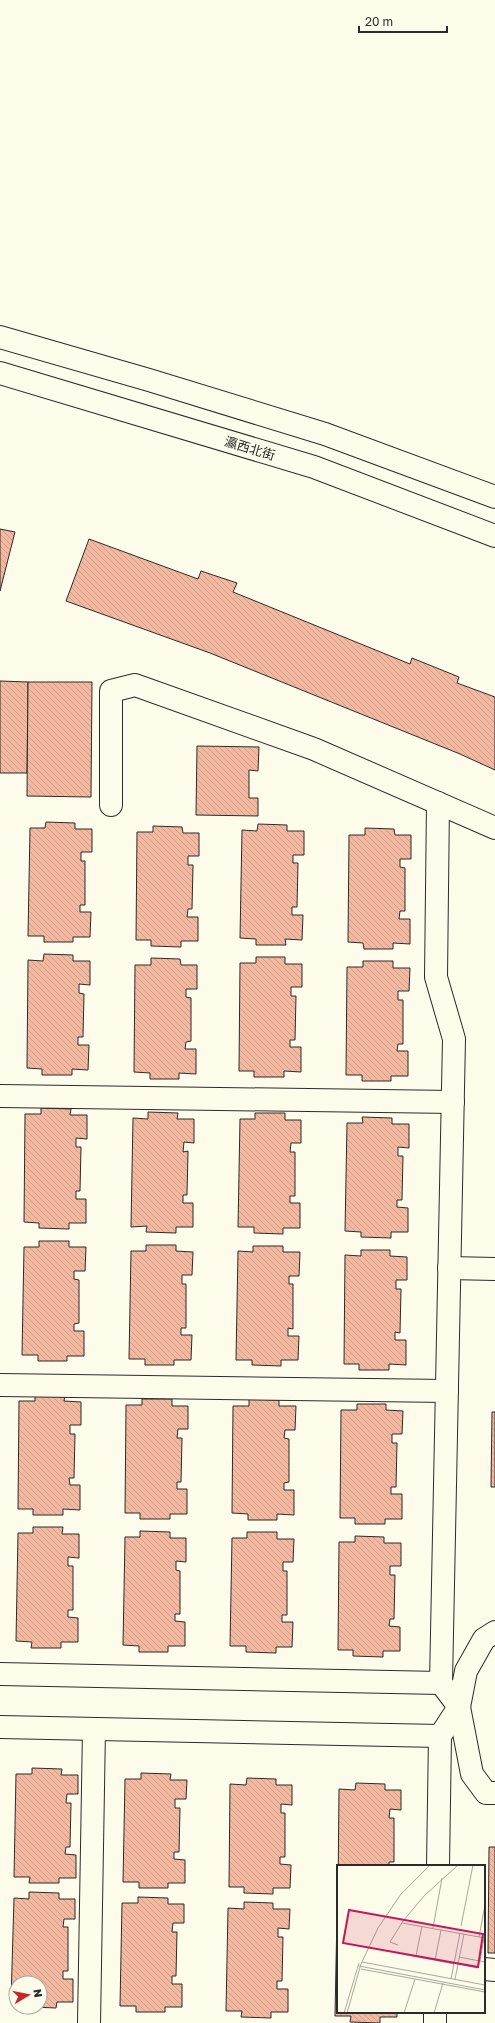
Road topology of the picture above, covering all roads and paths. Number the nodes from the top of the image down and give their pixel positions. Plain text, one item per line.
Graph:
1 (0, 337) edge
2 (0, 373) edge
3 (495, 497) edge
4 (495, 536) edge
5 (438, 802) junction
6 (111, 805) dead end
7 (495, 828) edge
8 (0, 1096) edge
9 (453, 1102) junction
10 (449, 1268) junction
11 (495, 1269) edge
12 (0, 1385) edge
13 (447, 1391) junction
14 (495, 1632) edge
15 (0, 1674) edge
16 (442, 1683) junction
17 (458, 1707) junction
18 (0, 1727) edge
19 (94, 1729) junction
20 (440, 1736) junction
21 (495, 1793) edge
22 (438, 1865) edge
23 (485, 1969) edge
24 (495, 1970) edge
25 (89, 2023) edge

1 - 3 main road
2 - 4 main road, 瀛西北街
5 - 6 main road
5 - 7 main road
5 - 9 main road
8 - 9 main road
9 - 10 main road
10 - 11 main road
10 - 13 main road
12 - 13 main road
13 - 16 main road
14 - 17 main road
15 - 16 main road
16 - 17 main road
17 - 20 main road
17 - 21 main road
18 - 19 main road
19 - 20 main road
19 - 25 main road
20 - 22 main road
23 - 24 main road

